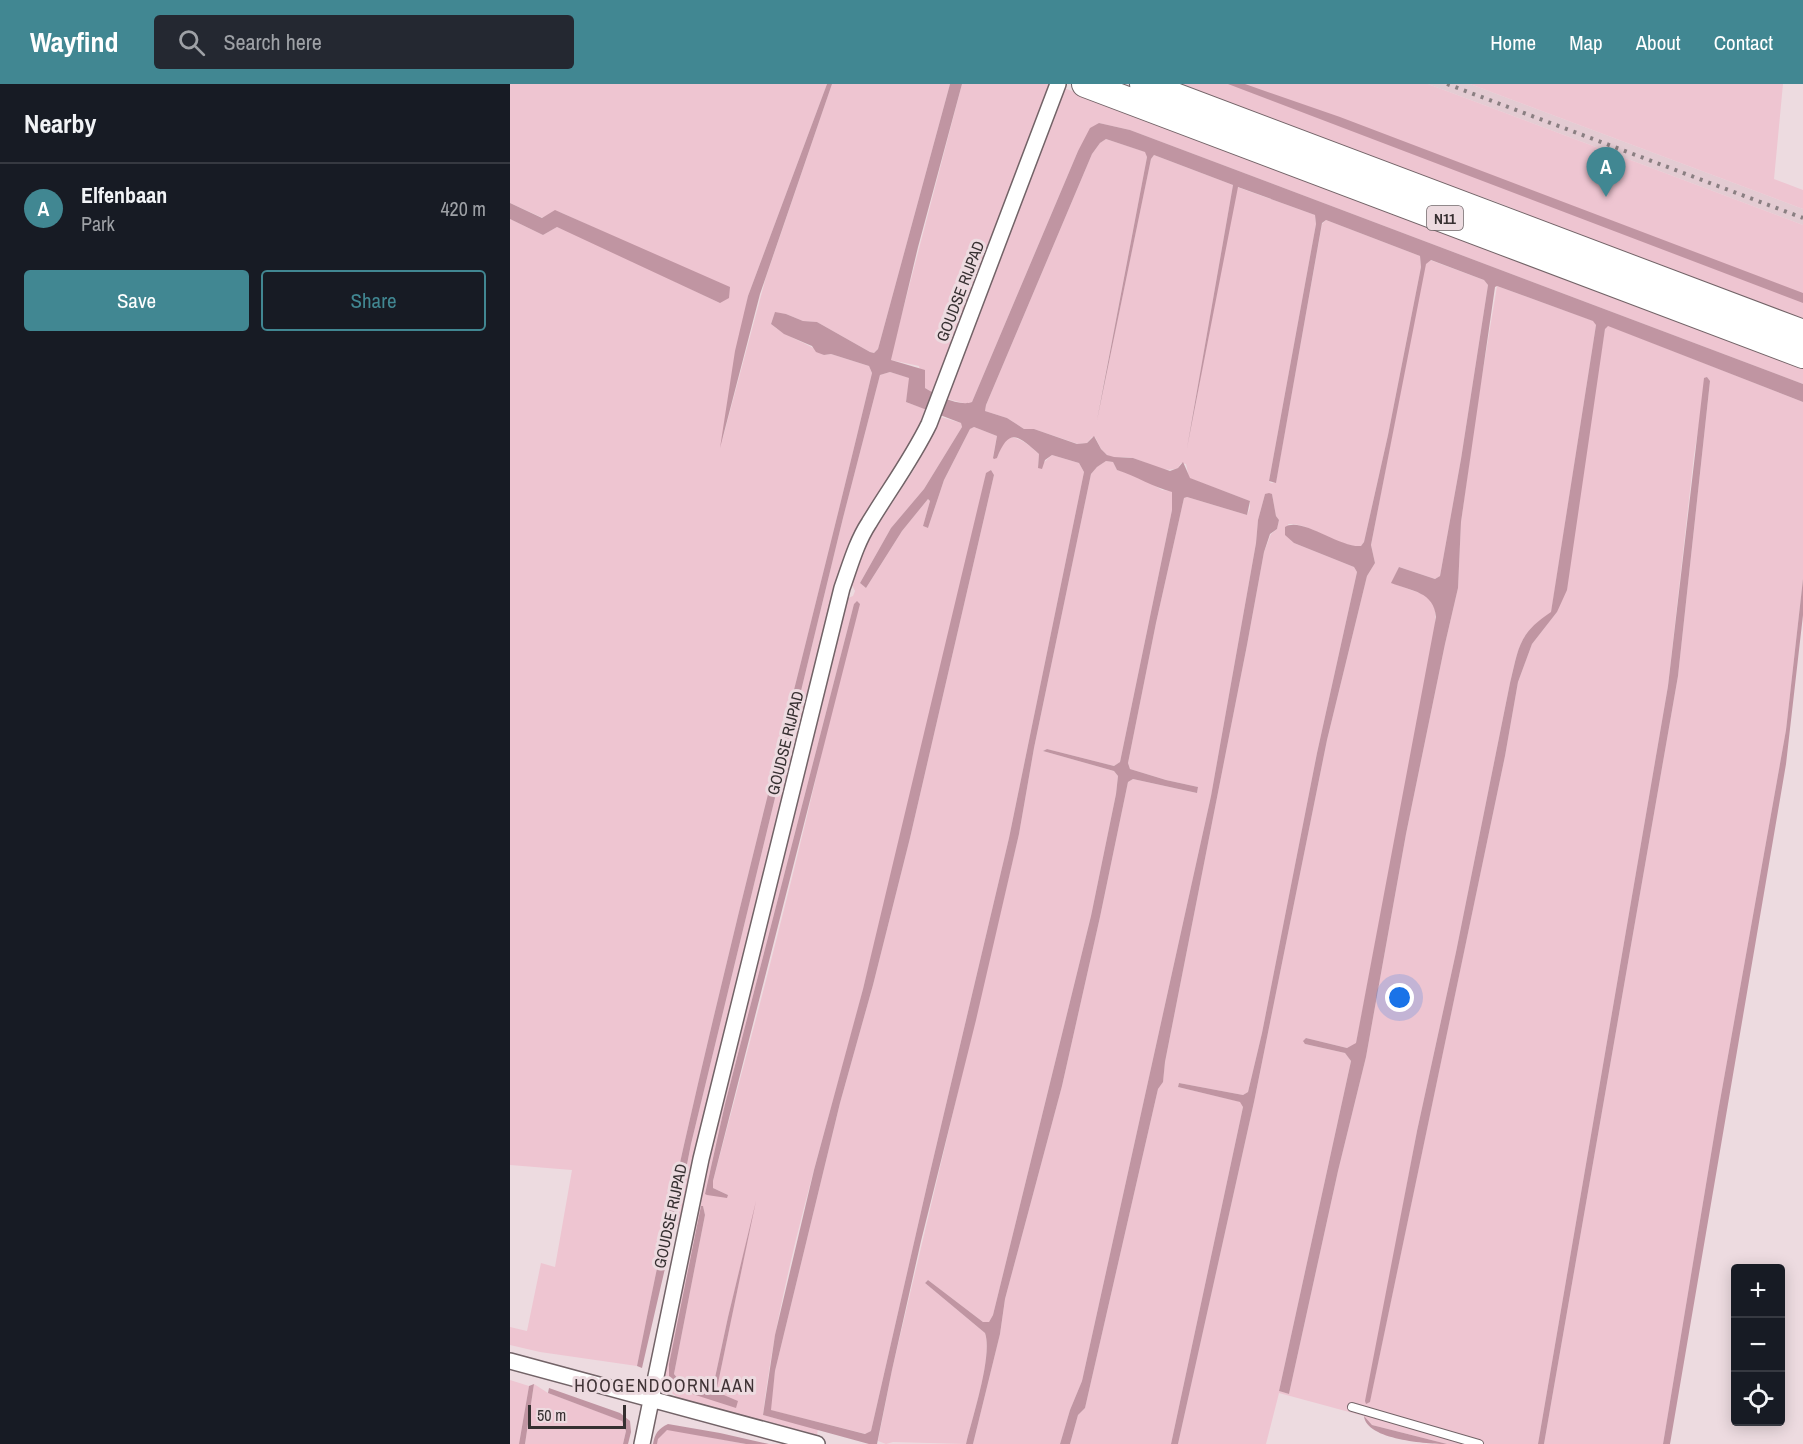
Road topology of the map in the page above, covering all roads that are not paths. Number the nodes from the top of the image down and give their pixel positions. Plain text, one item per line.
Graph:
1 (1058, 84) edge
2 (1085, 84) edge
3 (1143, 84) edge
4 (1803, 333) edge
5 (1803, 355) edge
6 (510, 1361) edge
7 (651, 1400) junction
8 (1352, 1407) dead end
9 (642, 1444) edge
10 (817, 1444) edge
11 (1479, 1444) edge

1 - 7 street, GOUDSE RIJPAD
2 - 5 highway, N11
3 - 4 highway, N11
6 - 7 street
7 - 9 street, GOUDSE RIJPAD
7 - 10 street
8 - 11 lane

